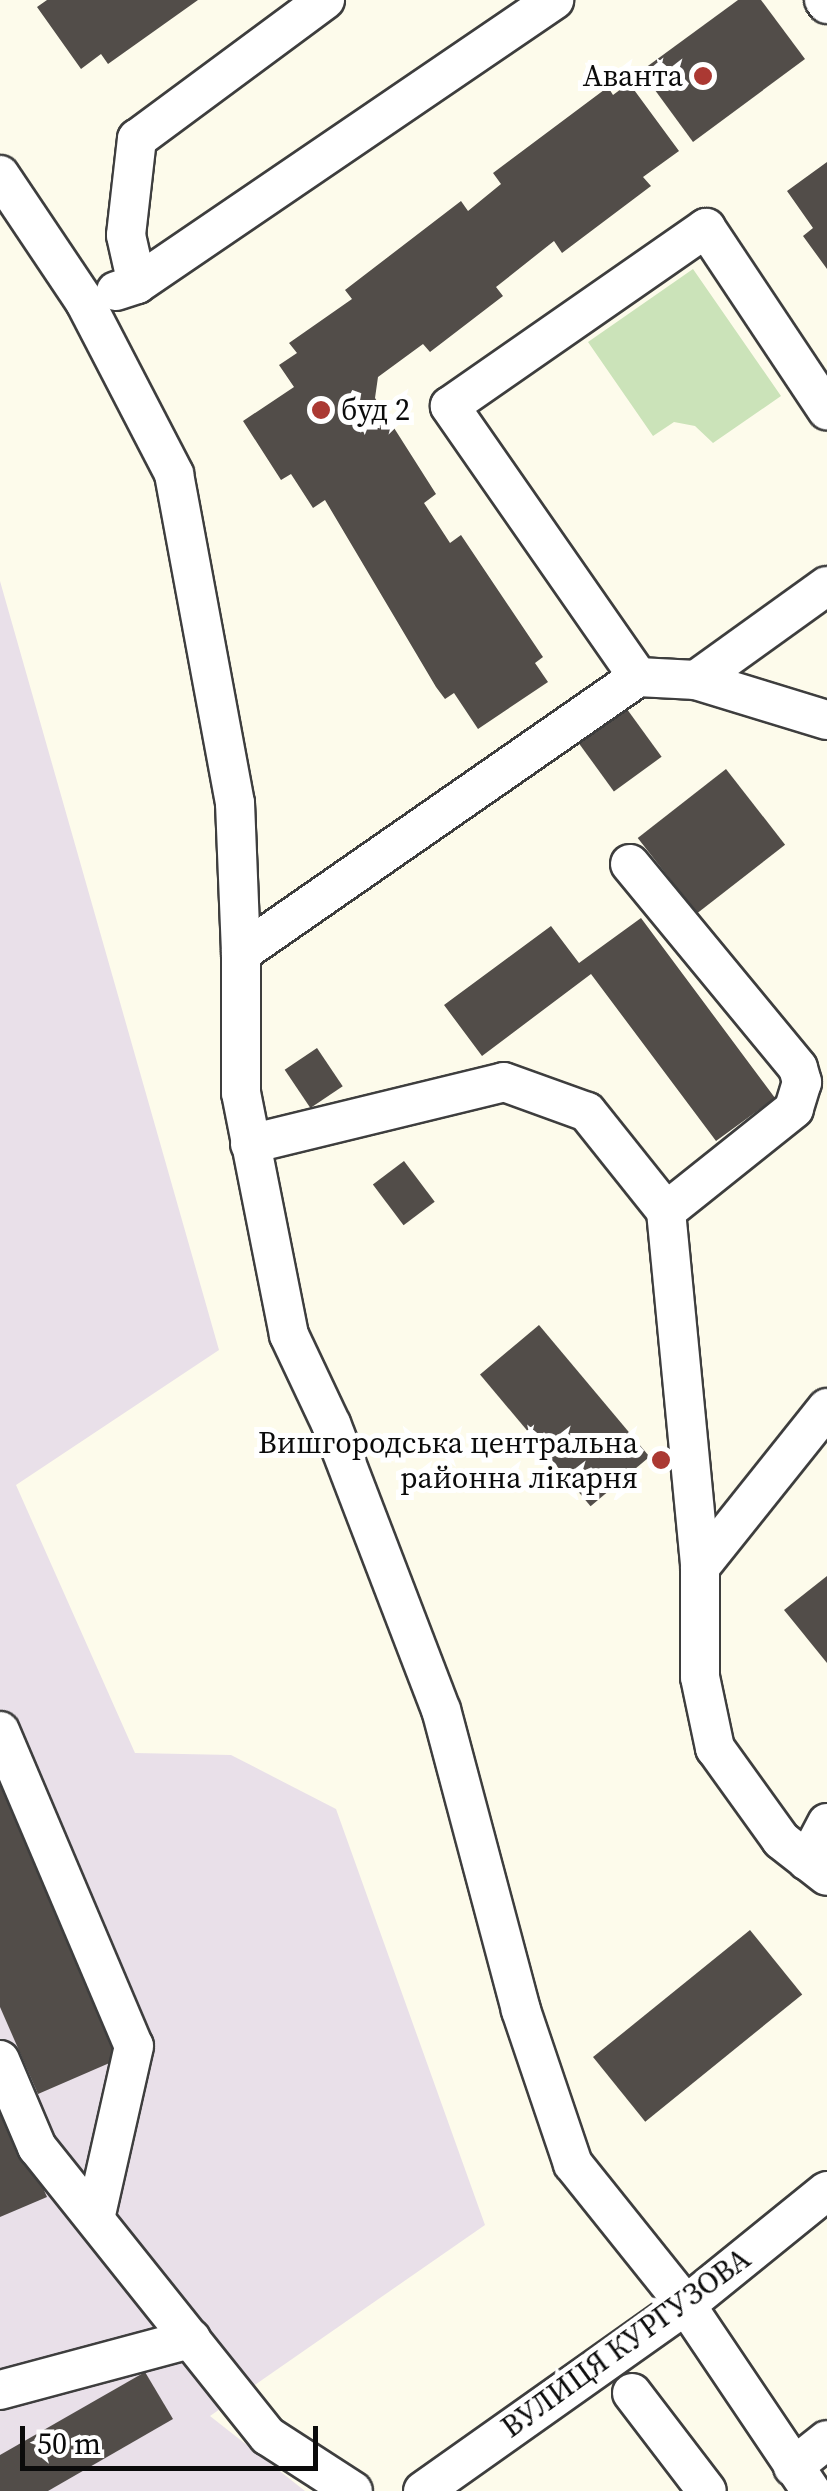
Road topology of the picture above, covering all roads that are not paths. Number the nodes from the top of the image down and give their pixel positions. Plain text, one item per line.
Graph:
1 (325, 0) edge
2 (554, 0) edge
3 (0, 176) edge
4 (137, 284) junction
5 (85, 302) junction
6 (827, 410) edge
7 (827, 586) edge
8 (638, 677) junction
9 (696, 680) junction
10 (827, 720) edge
11 (630, 864) dead end
12 (241, 953) junction
13 (250, 1144) junction
14 (666, 1211) junction
15 (827, 1408) edge
16 (700, 1567) junction
17 (0, 1731) edge
18 (827, 1823) edge
19 (817, 1868) edge
20 (0, 2060) edge
21 (827, 2191) edge
22 (95, 2220) junction
23 (686, 2305) junction
24 (190, 2339) junction
25 (0, 2390) edge
26 (632, 2393) dead end
27 (827, 2440) edge
28 (802, 2479) edge
29 (353, 2491) edge
30 (423, 2491) edge
31 (706, 2491) edge

1 - 4 street
2 - 4 street
3 - 5 street
4 - 5 street
5 - 12 street
6 - 8 street
7 - 9 street
8 - 9 street
8 - 12 street
9 - 10 street
11 - 14 street
12 - 13 street
13 - 14 street
13 - 23 street
14 - 16 street
15 - 16 street
16 - 19 street
17 - 22 street
18 - 19 street
20 - 22 street
21 - 23 street, ВУЛИЦЯ КУРГУЗОВА
22 - 24 street
23 - 28 street
23 - 30 street, ВУЛИЦЯ КУРГУЗОВА
24 - 25 street
24 - 29 street
26 - 31 street
27 - 28 street

